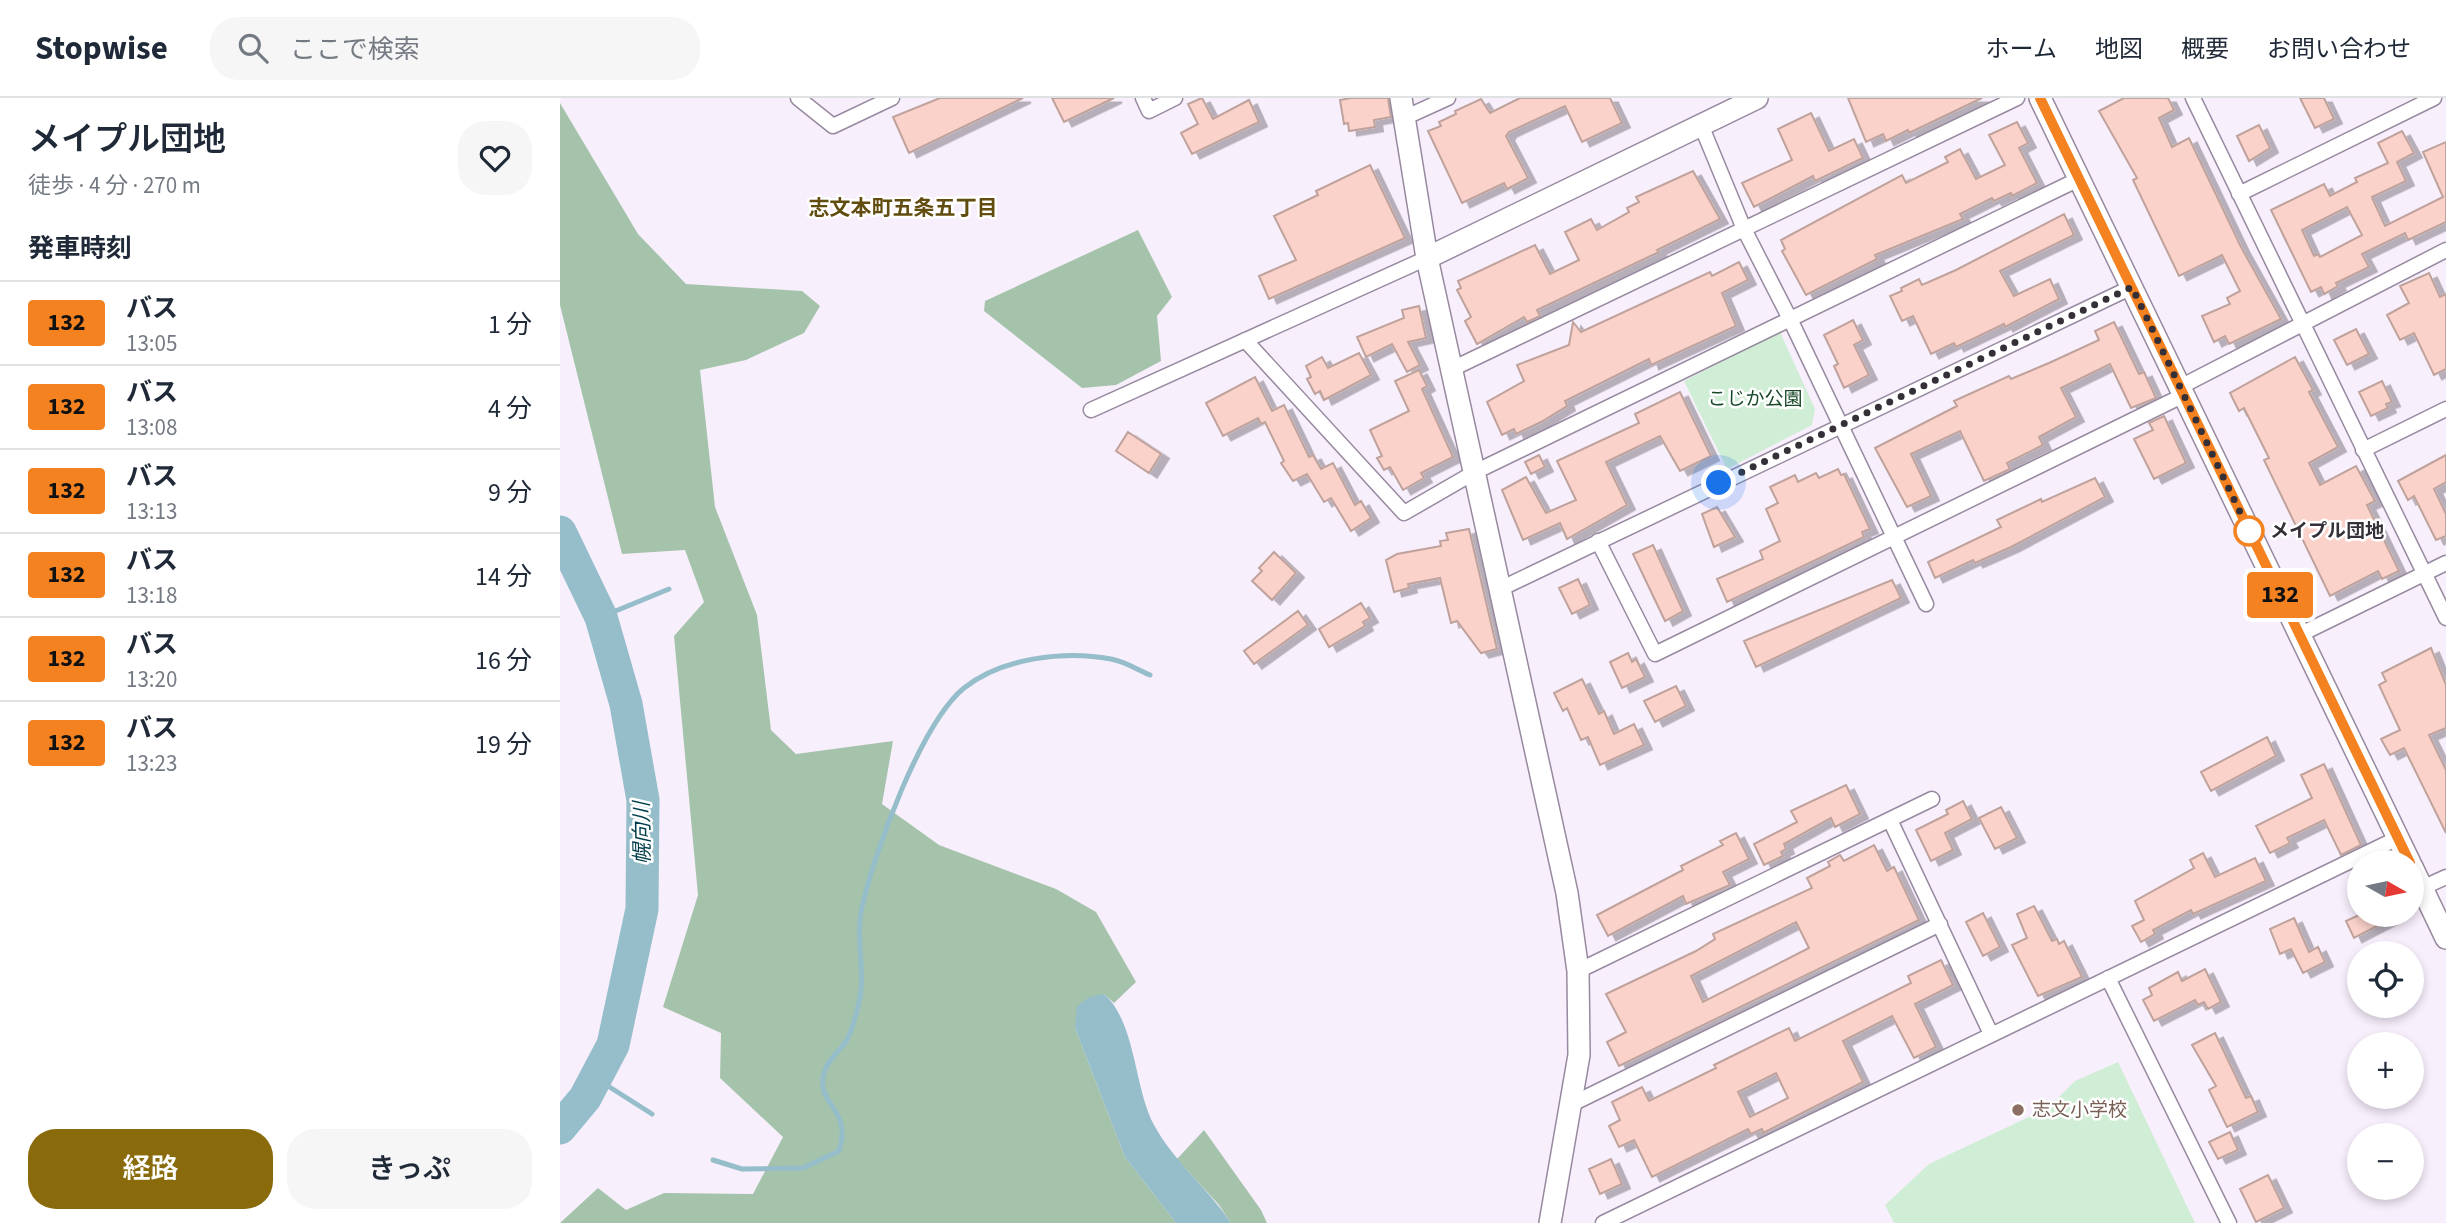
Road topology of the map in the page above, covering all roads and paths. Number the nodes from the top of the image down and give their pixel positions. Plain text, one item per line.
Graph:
1 (798, 98) edge
2 (892, 98) edge
3 (1143, 98) edge
4 (1175, 98) edge
5 (1448, 98) edge
6 (2017, 98) edge
7 (2040, 98) edge
8 (2193, 98) edge
9 (2434, 98) edge
10 (1753, 99) edge
11 (1403, 108) edge
12 (1701, 125) junction
13 (2080, 179) junction
14 (2239, 194) junction
15 (1744, 229) junction
16 (2446, 250) edge
17 (1427, 258) junction
18 (2132, 287) junction
19 (1790, 319) junction
20 (2304, 326) junction
21 (1245, 340) junction
22 (1452, 369) junction
23 (2182, 391) junction
24 (2446, 409) edge
25 (1091, 410) dead end
26 (1840, 426) junction
27 (2363, 450) junction
28 (1475, 472) junction
29 (1893, 536) junction
30 (1598, 541) junction
31 (2446, 562) edge
32 (2424, 573) junction
33 (1500, 589) junction
34 (1926, 604) dead end
35 (2446, 618) edge
36 (2300, 635) junction
37 (1932, 799) dead end
38 (1890, 820) junction
39 (2398, 838) junction
40 (2404, 850) edge
41 (2446, 877) edge
42 (2424, 887) edge
43 (2424, 892) edge
44 (1940, 924) junction
45 (2446, 939) edge
46 (1578, 971) junction
47 (2109, 978) junction
48 (1991, 1034) junction
49 (1572, 1104) junction
50 (1550, 1223) edge
51 (1603, 1223) edge
52 (2229, 1223) edge

1 - 2 street
3 - 4 street
5 - 11 street
6 - 15 street
7 - 13 street
8 - 14 street
9 - 14 street
10 - 12 street
11 - 17 street
12 - 15 street
12 - 17 street
13 - 18 street
13 - 19 street
14 - 20 street
15 - 19 street
15 - 22 street
16 - 20 street
17 - 21 street
17 - 22 street
18 - 23 street
18 - 26 street
19 - 26 street
19 - 28 street
20 - 23 street
20 - 27 street
21 - 25 street
21 - 28 street
22 - 28 street
23 - 29 street
23 - 36 street
24 - 27 street
26 - 29 street
26 - 30 street
27 - 32 street
28 - 33 street
29 - 30 street
29 - 34 street
30 - 33 street
31 - 32 street
32 - 35 street
32 - 36 street
33 - 46 street
36 - 39 street
37 - 38 street
38 - 44 street
38 - 46 street
39 - 40 street
39 - 47 street
41 - 42 street
43 - 45 street
44 - 48 street
44 - 49 street
46 - 49 street
47 - 48 street
47 - 52 street
48 - 51 street
49 - 50 street

